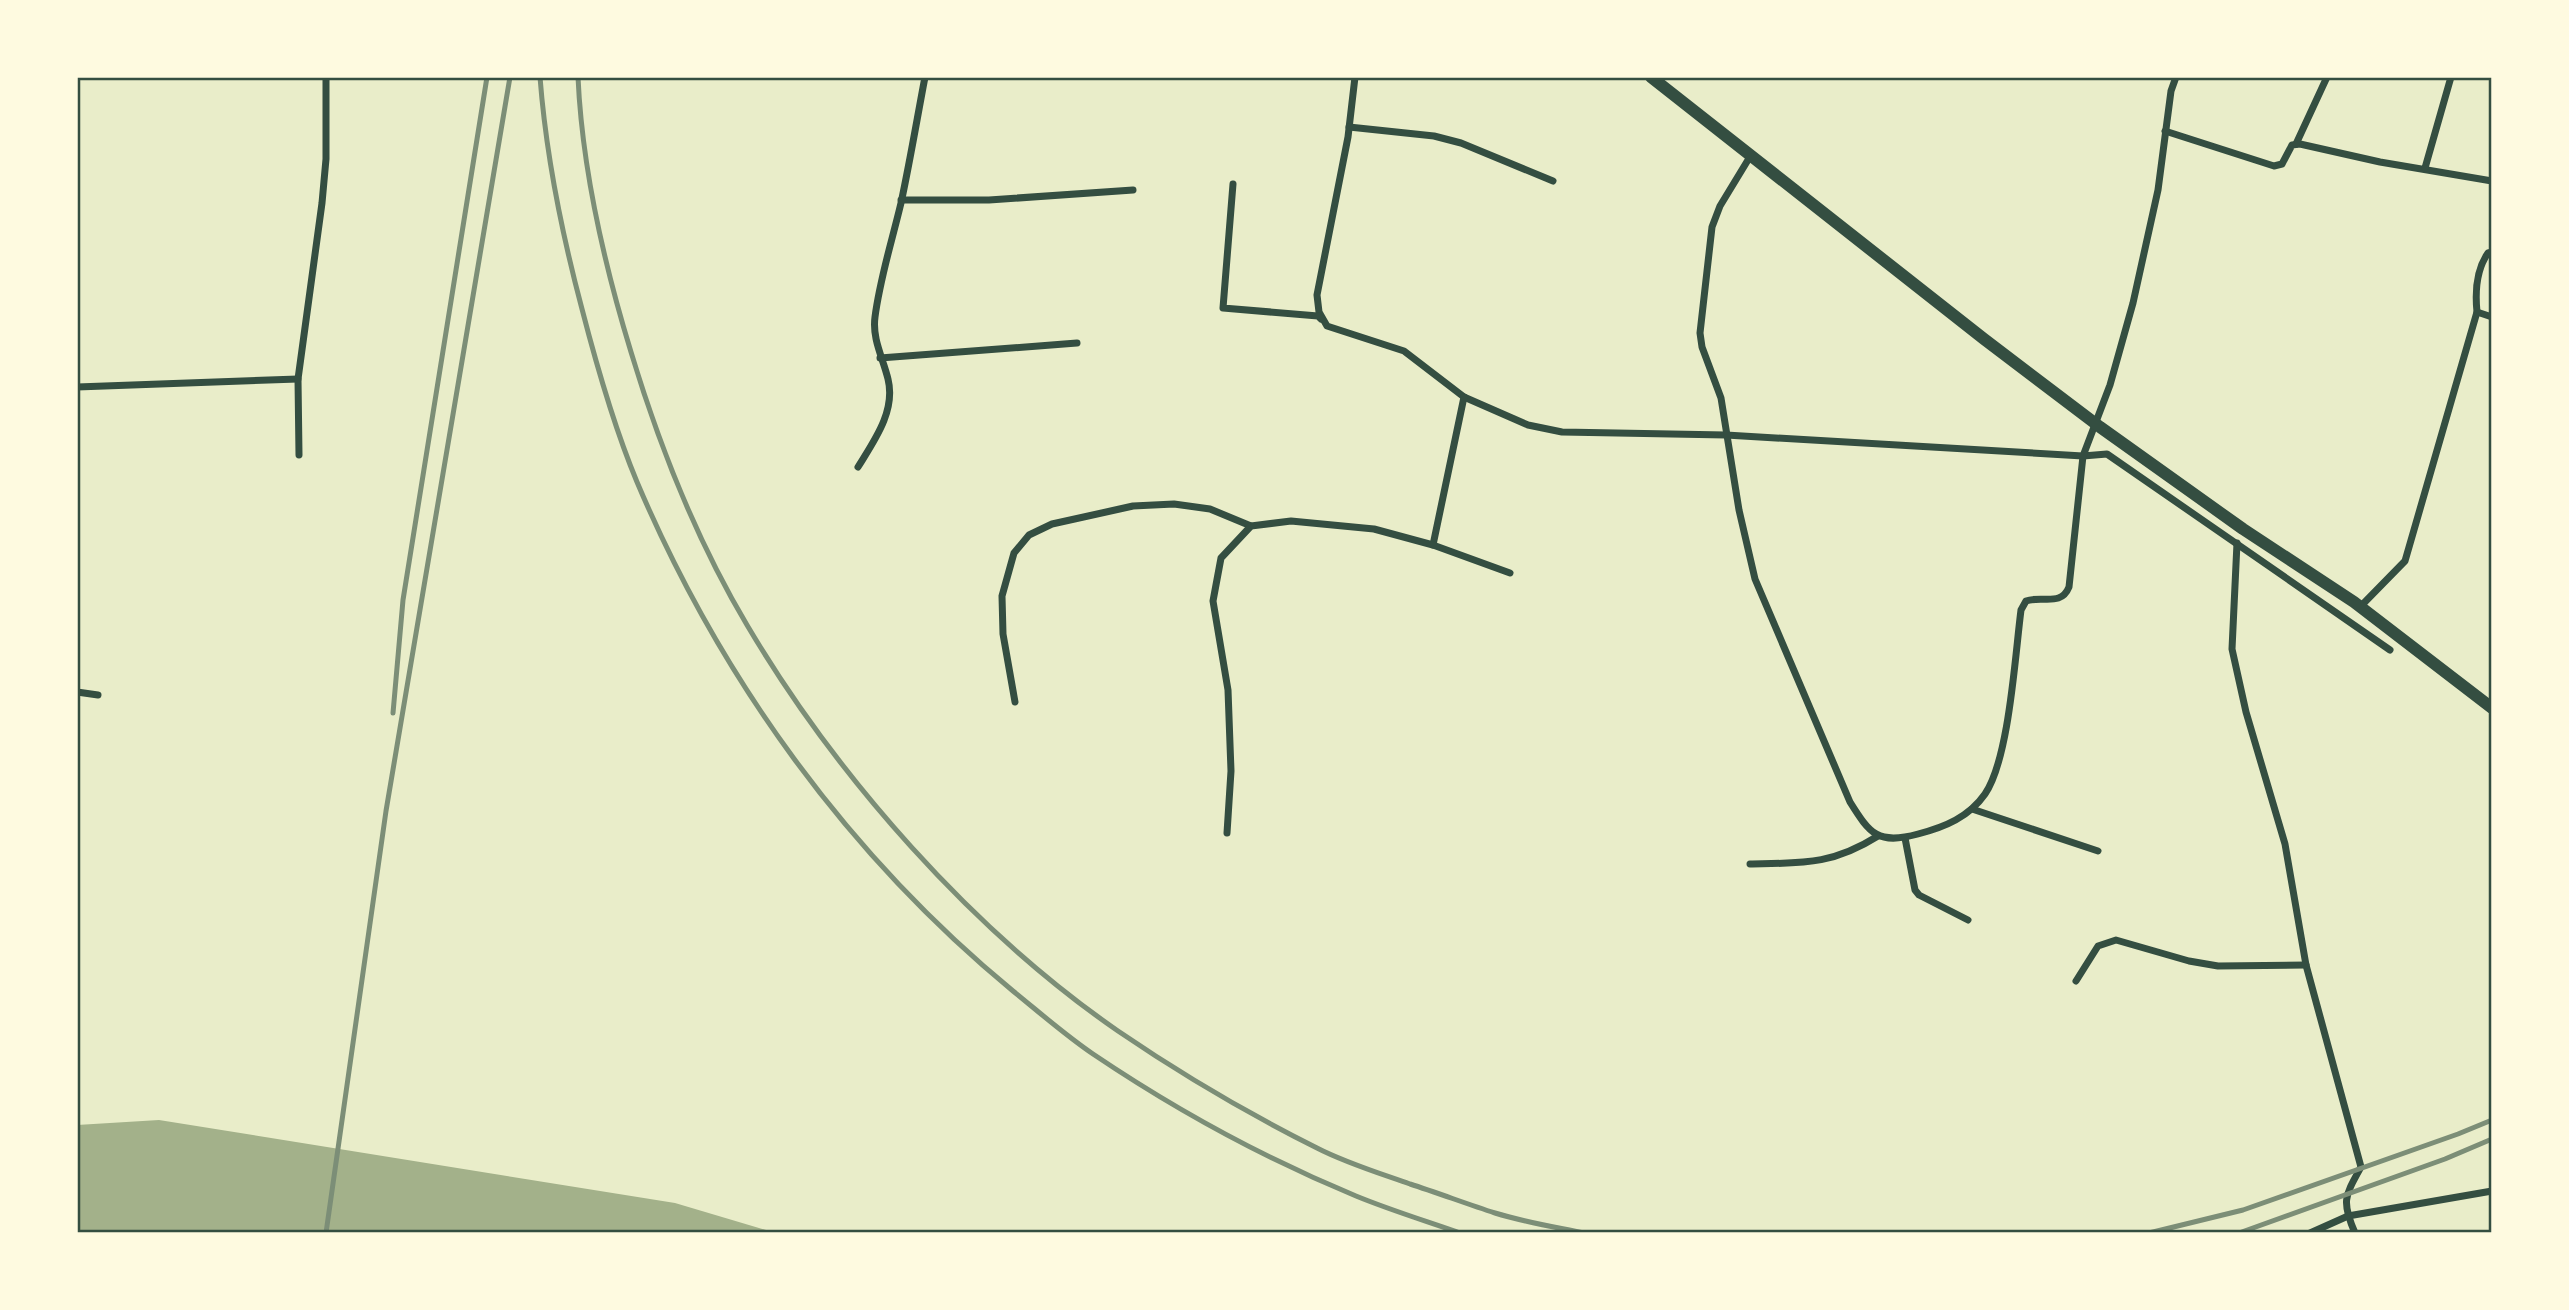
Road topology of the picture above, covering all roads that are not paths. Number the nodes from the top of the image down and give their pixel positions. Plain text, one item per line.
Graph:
1 (326, 77) edge
2 (925, 77) edge
3 (1354, 77) edge
4 (1651, 77) edge
5 (2175, 77) edge
6 (2327, 77) edge
7 (2451, 77) edge
8 (1349, 127) junction
9 (2165, 131) junction
10 (2296, 144) junction
11 (1751, 155) junction
12 (2426, 168) junction
13 (1553, 181) dead end
14 (2492, 181) edge
15 (1233, 184) dead end
16 (1133, 190) dead end
17 (901, 200) junction
18 (2492, 252) edge
19 (2477, 312) junction
20 (2492, 317) edge
21 (1322, 320) junction
22 (1077, 344) dead end
23 (880, 358) junction
24 (299, 379) junction
25 (77, 387) edge
26 (1464, 397) junction
27 (1726, 435) junction
28 (299, 455) dead end
29 (2083, 456) junction
30 (858, 467) dead end
31 (1251, 526) junction
32 (2236, 543) junction
33 (1433, 545) junction
34 (1510, 573) dead end
35 (2360, 607) junction
36 (2390, 650) dead end
37 (77, 692) edge
38 (98, 695) dead end
39 (1015, 702) dead end
40 (2492, 708) edge
41 (1972, 809) junction
42 (1227, 833) dead end
43 (1878, 836) junction
44 (1905, 838) junction
45 (2098, 851) dead end
46 (1750, 864) dead end
47 (1968, 920) dead end
48 (2306, 965) junction
49 (2076, 981) dead end
50 (2492, 1191) edge
51 (2348, 1216) junction
52 (2310, 1233) edge
53 (2355, 1233) edge

1 - 24 street
2 - 17 street
3 - 8 street
4 - 11 street
5 - 9 street
6 - 10 street
7 - 12 street
8 - 13 street
8 - 21 street
9 - 10 street
9 - 29 street
10 - 12 street
11 - 27 street
11 - 35 street
12 - 14 street
15 - 21 street
16 - 17 street
17 - 23 street
18 - 19 street
19 - 20 street
19 - 35 street
21 - 26 street
22 - 23 street
23 - 30 street
24 - 25 street
24 - 28 street
26 - 27 street
26 - 33 street
27 - 29 street
27 - 43 street
29 - 32 street
29 - 41 street
31 - 33 street
31 - 39 street
31 - 42 street
32 - 36 street
32 - 48 street
33 - 34 street
35 - 40 street
37 - 38 street
41 - 44 street
41 - 45 street
43 - 44 street
43 - 46 street
44 - 47 street
48 - 49 street
48 - 51 street
50 - 51 street
51 - 52 street
51 - 53 street

